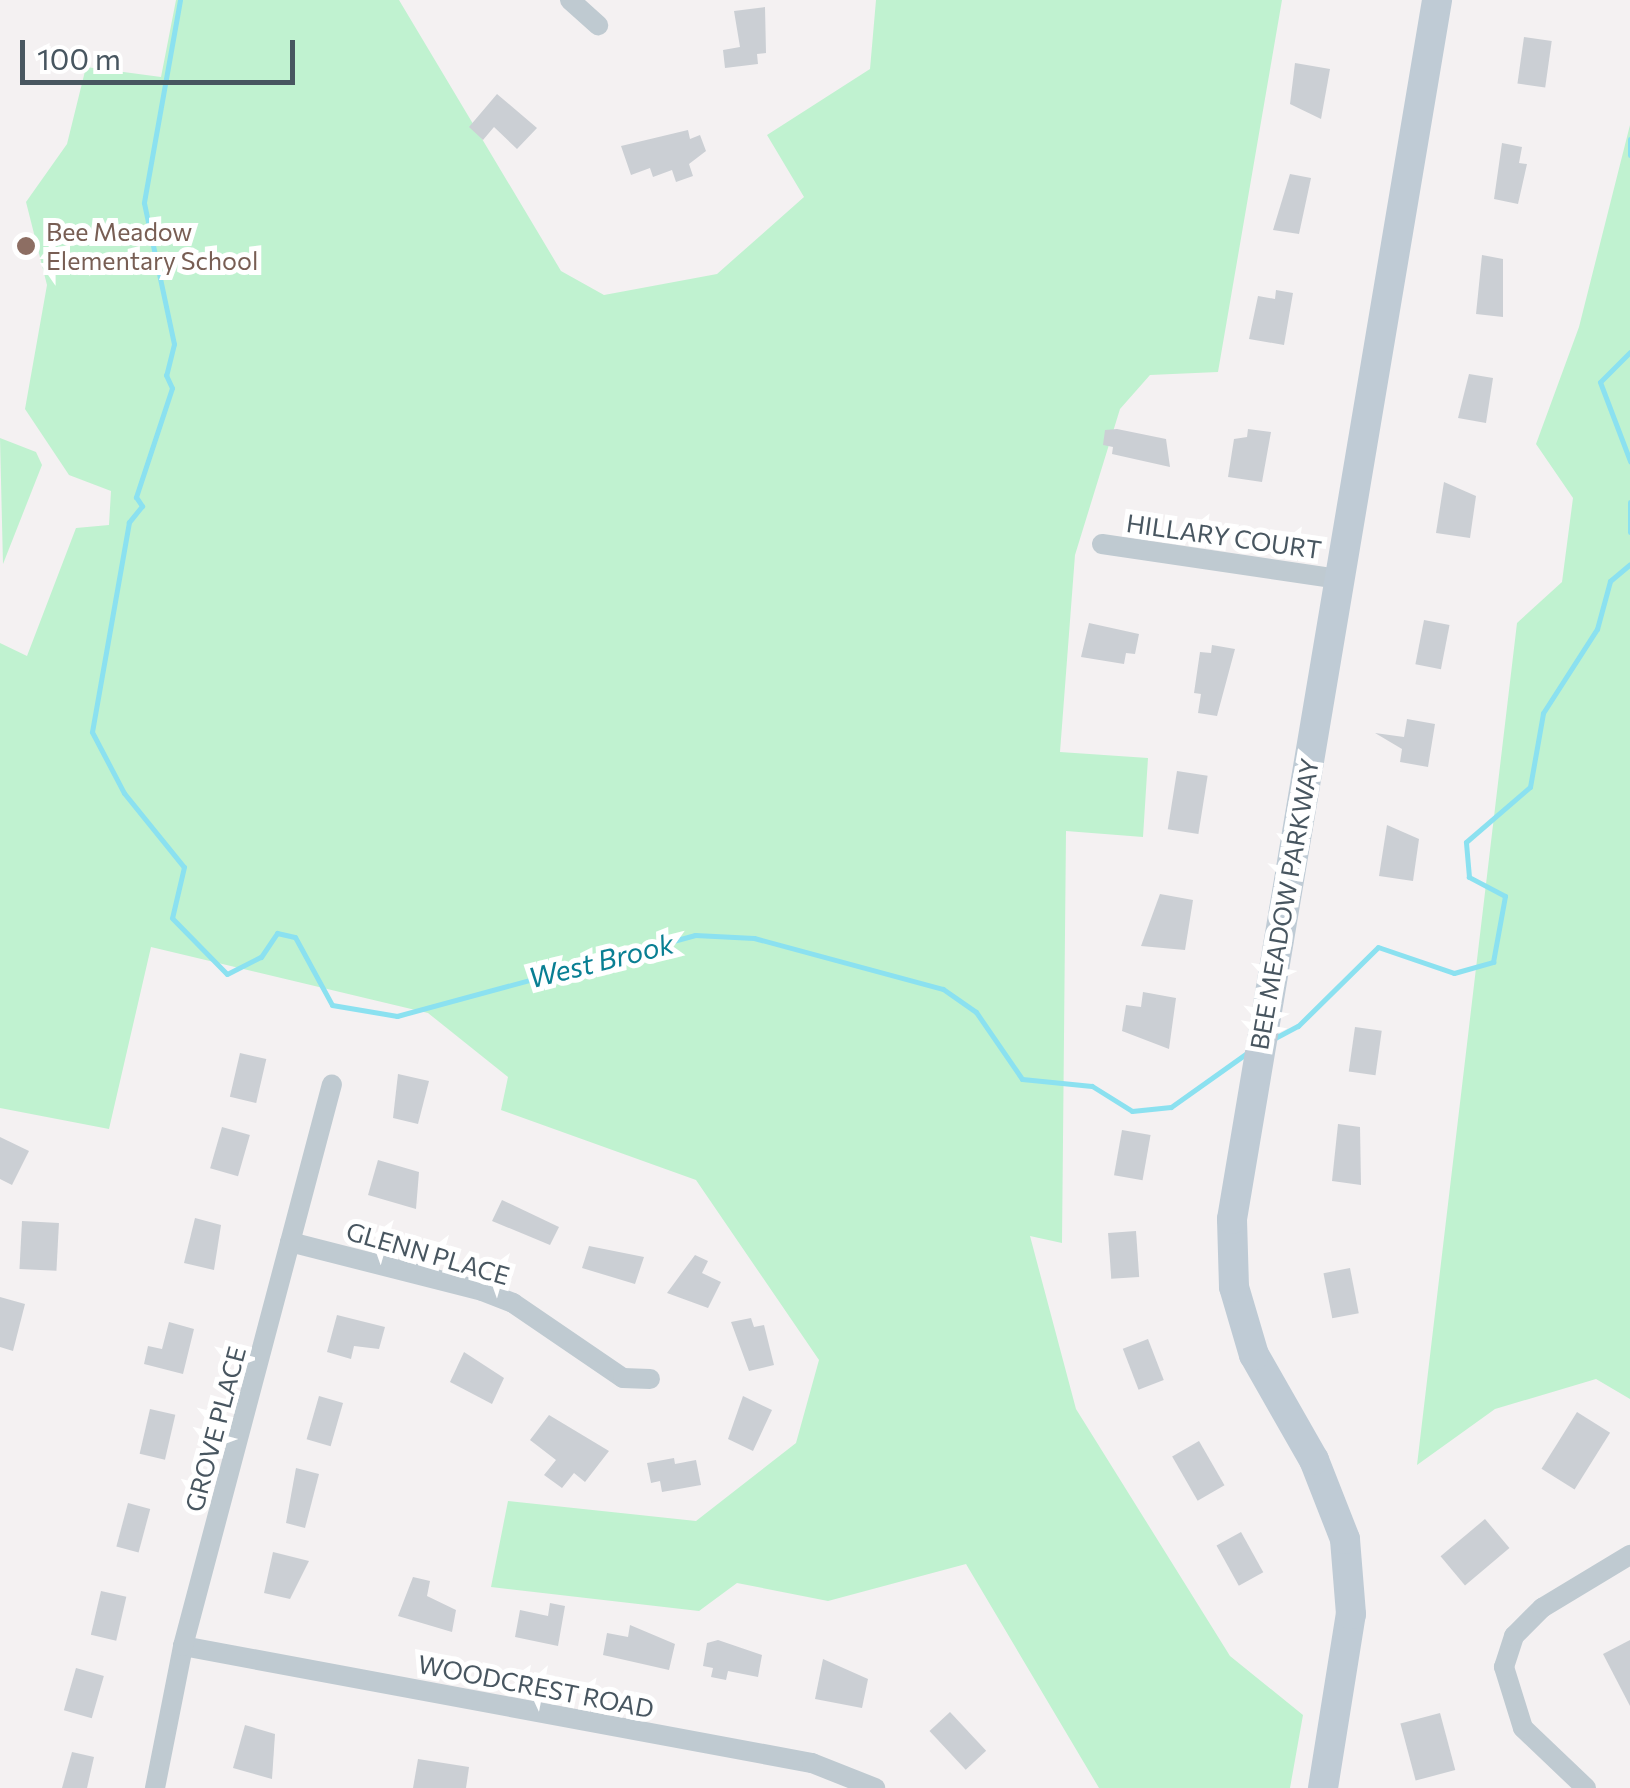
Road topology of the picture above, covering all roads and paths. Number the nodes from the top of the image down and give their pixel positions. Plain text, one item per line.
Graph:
1 (570, 0) edge
2 (1437, 0) edge
3 (598, 26) dead end
4 (1102, 544) dead end
5 (1339, 578) junction
6 (332, 1084) dead end
7 (290, 1242) junction
8 (650, 1379) dead end
9 (1630, 1555) edge
10 (183, 1646) junction
11 (155, 1788) edge
12 (875, 1788) edge
13 (1323, 1788) edge
14 (1586, 1788) edge

1 - 3 street
2 - 5 street, BEE MEADOW PARKWAY
4 - 5 street, HILLARY COURT
5 - 13 street, BEE MEADOW PARKWAY
6 - 7 street, GROVE PLACE
7 - 8 street, GLENN PLACE
7 - 10 street, GROVE PLACE
9 - 14 street
10 - 11 street, GROVE PLACE
10 - 12 street, WOODCREST ROAD

